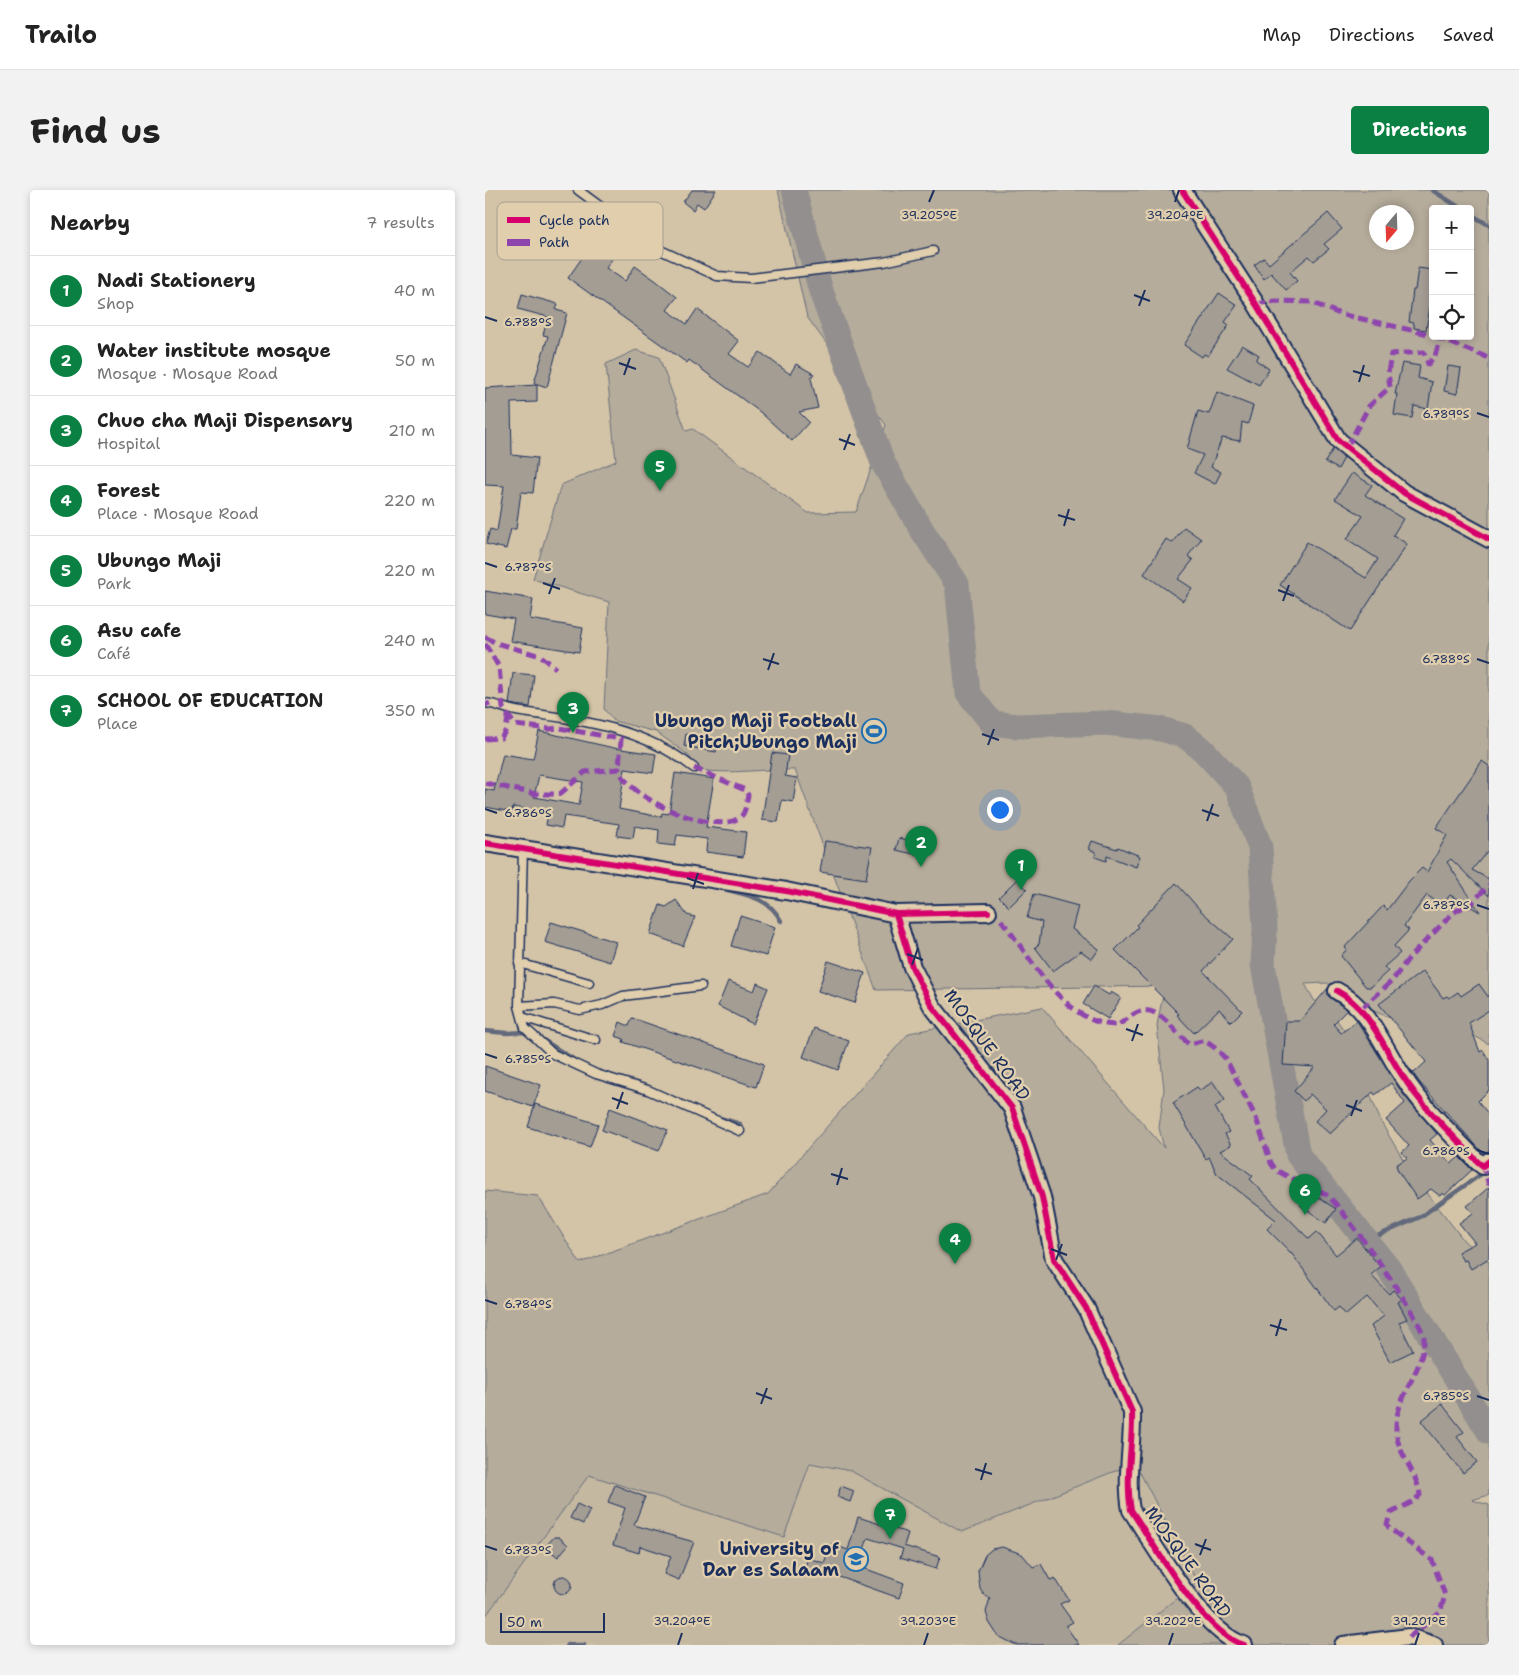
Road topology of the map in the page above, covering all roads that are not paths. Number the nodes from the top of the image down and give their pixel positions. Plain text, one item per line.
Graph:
1 (578, 190) edge
2 (1182, 190) edge
3 (594, 202) edge
4 (663, 251) edge
5 (933, 251) dead end
6 (1489, 539) edge
7 (485, 703) edge
8 (694, 768) dead end
9 (485, 843) edge
10 (523, 848) junction
11 (987, 912) dead end
12 (896, 914) junction
13 (519, 963) junction
14 (589, 983) dead end
15 (701, 986) dead end
16 (1337, 991) dead end
17 (519, 1006) junction
18 (522, 1017) junction
19 (596, 1040) dead end
20 (740, 1132) dead end
21 (1489, 1161) edge
22 (1244, 1645) edge
23 (1343, 1645) edge
24 (1434, 1645) edge

1 - 3 lane
2 - 6 street
4 - 5 lane
7 - 8 lane
9 - 10 street
10 - 12 street
10 - 13 lane
11 - 12 street
12 - 22 street, MOSQUE ROAD
13 - 14 lane
13 - 17 lane
15 - 17 lane
16 - 21 street
17 - 18 lane
18 - 19 lane
18 - 20 lane
23 - 24 street

